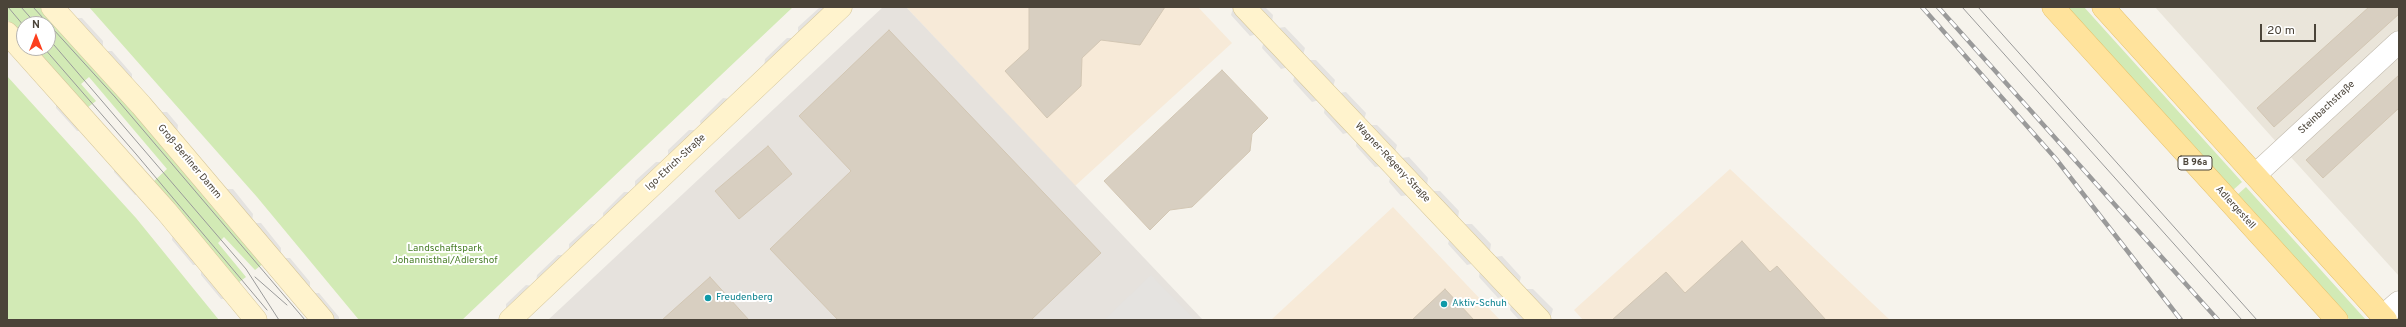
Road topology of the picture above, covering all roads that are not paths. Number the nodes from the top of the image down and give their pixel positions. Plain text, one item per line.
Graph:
1 (52, 7) edge
2 (841, 7) edge
3 (1244, 7) edge
4 (2053, 7) edge
5 (2103, 7) edge
6 (7, 32) edge
7 (2399, 42) edge
8 (2256, 175) junction
9 (2399, 302) edge
10 (2385, 318) edge
11 (256, 320) edge
12 (323, 320) edge
13 (510, 320) edge
14 (1540, 320) edge
15 (2337, 320) edge

1 - 12 street, Groß-Berliner Damm
2 - 13 street, Igo-Etrich-Straße
3 - 14 street, Wagner-Régeny-Straße
4 - 15 main road, Adlergestell / B 96a
5 - 8 main road
6 - 11 street
7 - 8 street, Steinbachstraße
8 - 10 main road
9 - 10 street

